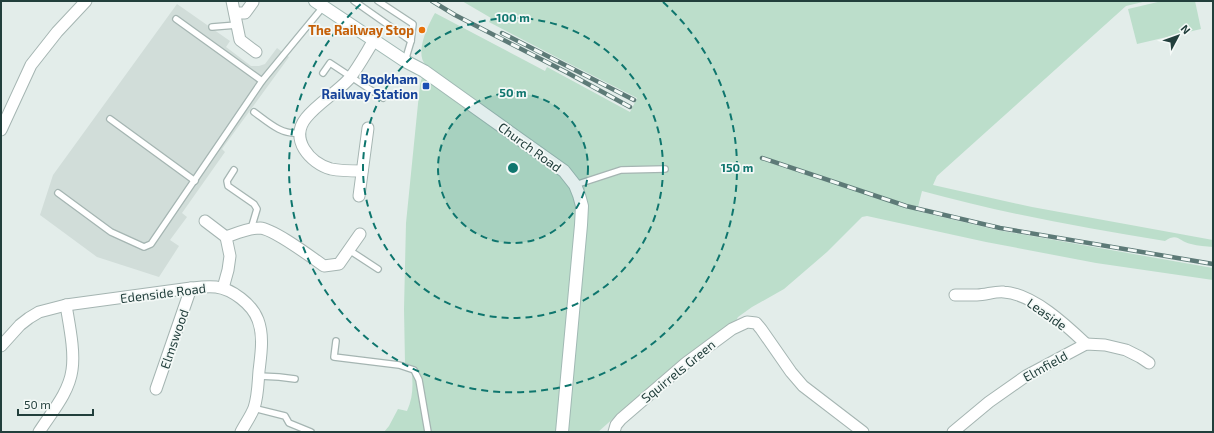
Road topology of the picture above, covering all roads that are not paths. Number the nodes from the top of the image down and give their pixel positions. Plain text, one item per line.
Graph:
1 (86, 1) edge
2 (232, 1) edge
3 (354, 1) edge
4 (378, 1) edge
5 (253, 2) dead end
6 (319, 4) edge
7 (236, 13) junction
8 (176, 19) dead end
9 (237, 25) junction
10 (212, 27) dead end
11 (374, 40) junction
12 (411, 41) junction
13 (256, 52) dead end
14 (405, 61) junction
15 (323, 73) dead end
16 (350, 77) junction
17 (262, 80) junction
18 (383, 98) dead end
19 (254, 112) dead end
20 (110, 119) dead end
21 (368, 128) dead end
22 (1, 130) edge
23 (299, 133) junction
24 (665, 169) dead end
25 (234, 170) dead end
26 (362, 171) junction
27 (195, 181) junction
28 (575, 185) junction
29 (58, 193) dead end
30 (359, 196) dead end
31 (205, 221) dead end
32 (251, 229) junction
33 (360, 234) dead end
34 (226, 237) junction
35 (348, 250) junction
36 (378, 269) dead end
37 (191, 288) junction
38 (223, 288) junction
39 (955, 295) dead end
40 (66, 305) junction
41 (336, 341) dead end
42 (1086, 344) junction
43 (1, 346) edge
44 (1149, 363) dead end
45 (259, 376) junction
46 (295, 379) dead end
47 (156, 389) dead end
48 (254, 408) junction
49 (39, 432) edge
50 (241, 432) edge
51 (311, 432) edge
52 (428, 432) edge
53 (562, 432) edge
54 (614, 432) edge
55 (863, 432) edge
56 (953, 432) edge

1 - 22 street
2 - 7 street
3 - 12 lane
4 - 12 lane
5 - 7 street
6 - 11 street, Church Road
6 - 17 lane
7 - 9 street
8 - 17 lane
9 - 10 lane
9 - 13 street
11 - 14 street, Church Road
11 - 16 street
12 - 14 lane
14 - 28 street, Church Road
15 - 16 lane
16 - 18 lane
16 - 23 street
17 - 27 lane
19 - 23 lane
20 - 27 lane
21 - 26 street
23 - 26 street
24 - 28 lane
25 - 32 lane
26 - 30 street
27 - 29 lane
28 - 53 street, Church Road
31 - 34 street
32 - 34 street
32 - 35 street
33 - 35 street
34 - 38 street
35 - 36 lane
37 - 38 street, Edenside Road
37 - 40 street, Edenside Road
37 - 47 street, Elmswood
38 - 45 street, Edenside Road
39 - 42 street, Leaside
40 - 43 street, Edenside Road
40 - 49 street
41 - 52 lane
42 - 44 street
42 - 56 street, Elmfield
45 - 46 lane
45 - 48 street, Edenside Road
48 - 50 street, Edenside Road
48 - 51 lane
54 - 55 street, Squirrels Green

